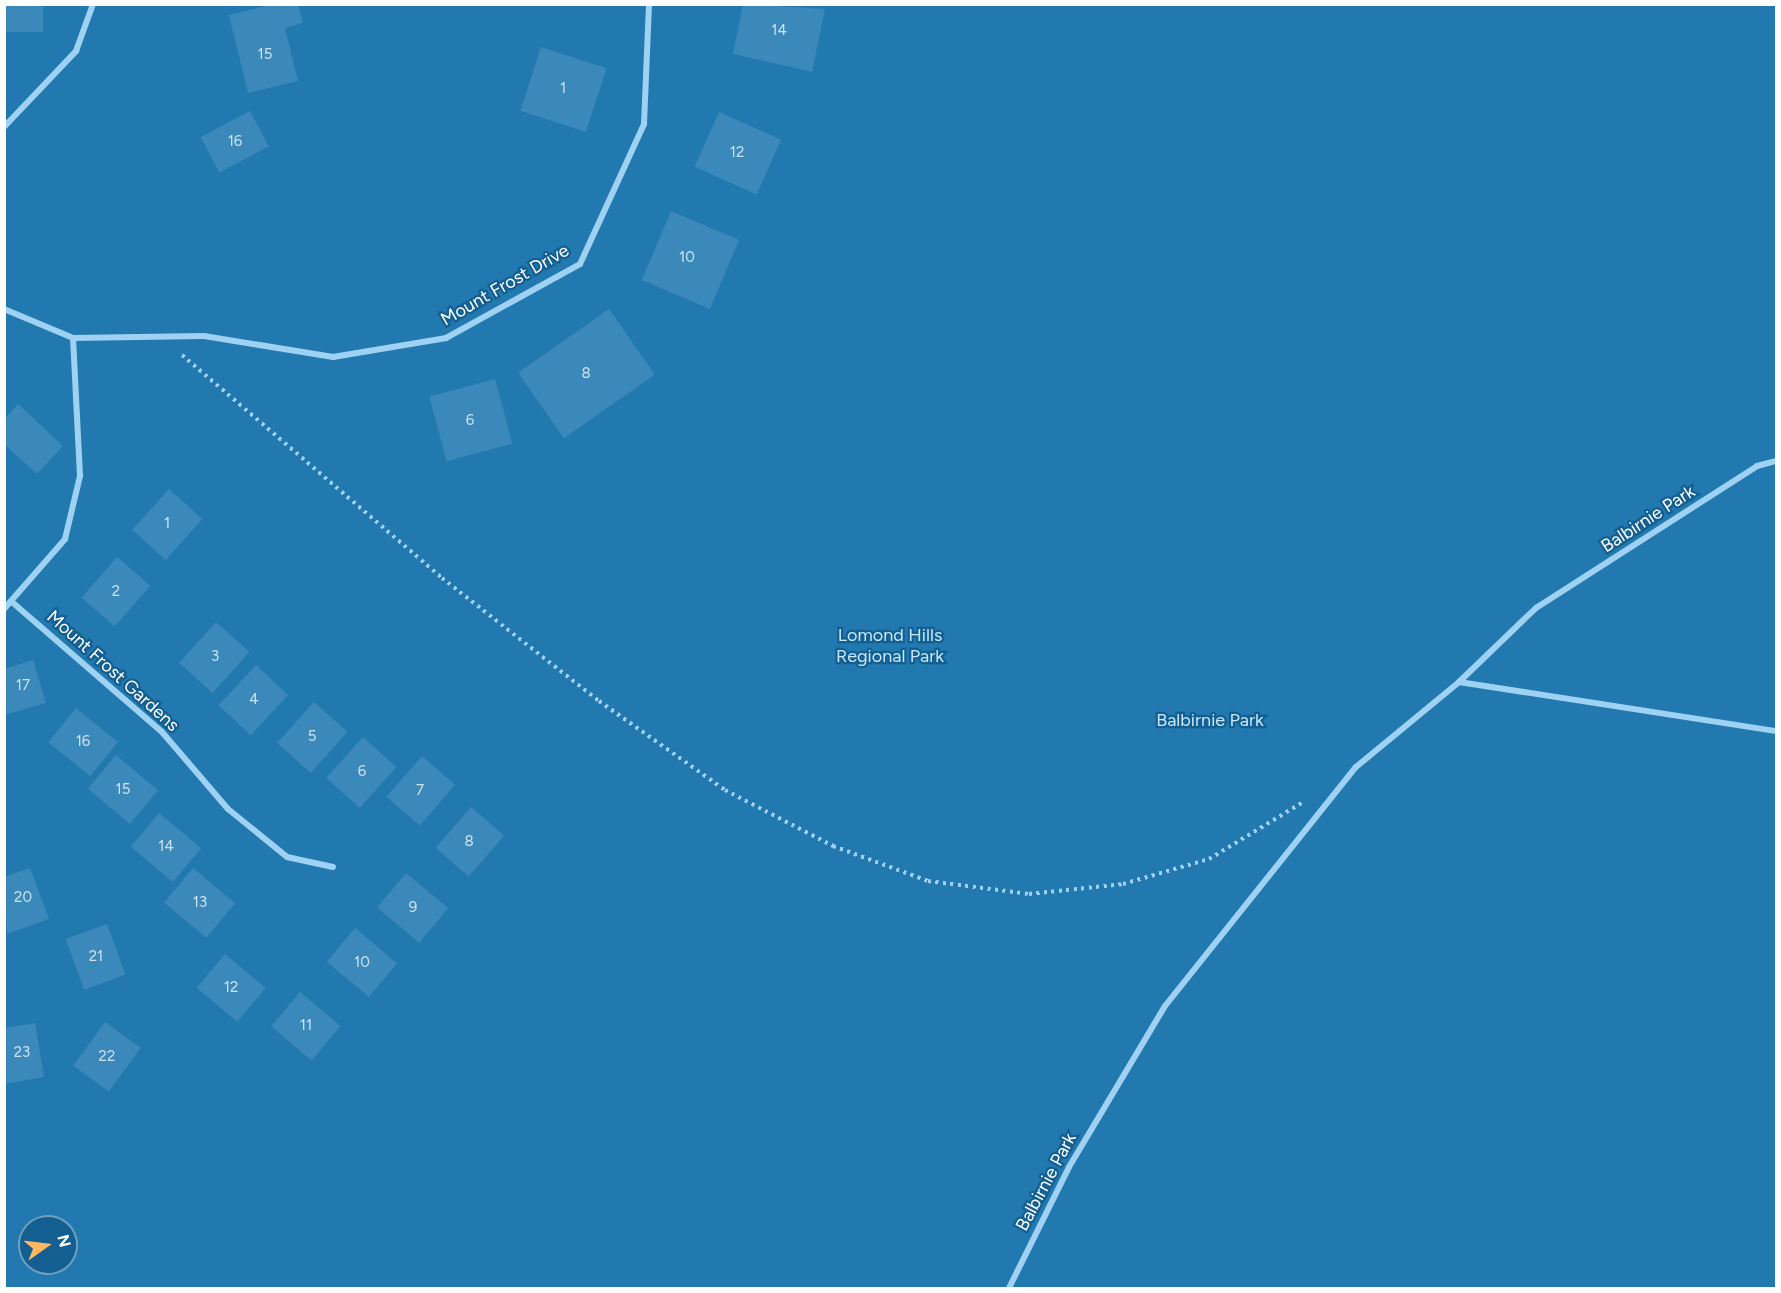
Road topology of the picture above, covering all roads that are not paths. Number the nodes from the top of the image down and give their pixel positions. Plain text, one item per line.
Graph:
1 (93, 4) edge
2 (649, 4) edge
3 (4, 127) edge
4 (4, 309) edge
5 (74, 338) junction
6 (1776, 461) edge
7 (12, 602) junction
8 (4, 609) edge
9 (1459, 682) junction
10 (1776, 731) edge
11 (333, 867) dead end
12 (1009, 1288) edge

1 - 3 street
2 - 5 street, Mount Frost Drive
4 - 5 street, Mount Frost Drive
5 - 7 street
6 - 9 street, Balbirnie Park
7 - 8 street
7 - 11 street, Mount Frost Gardens
9 - 10 street
9 - 12 street, Balbirnie Park

